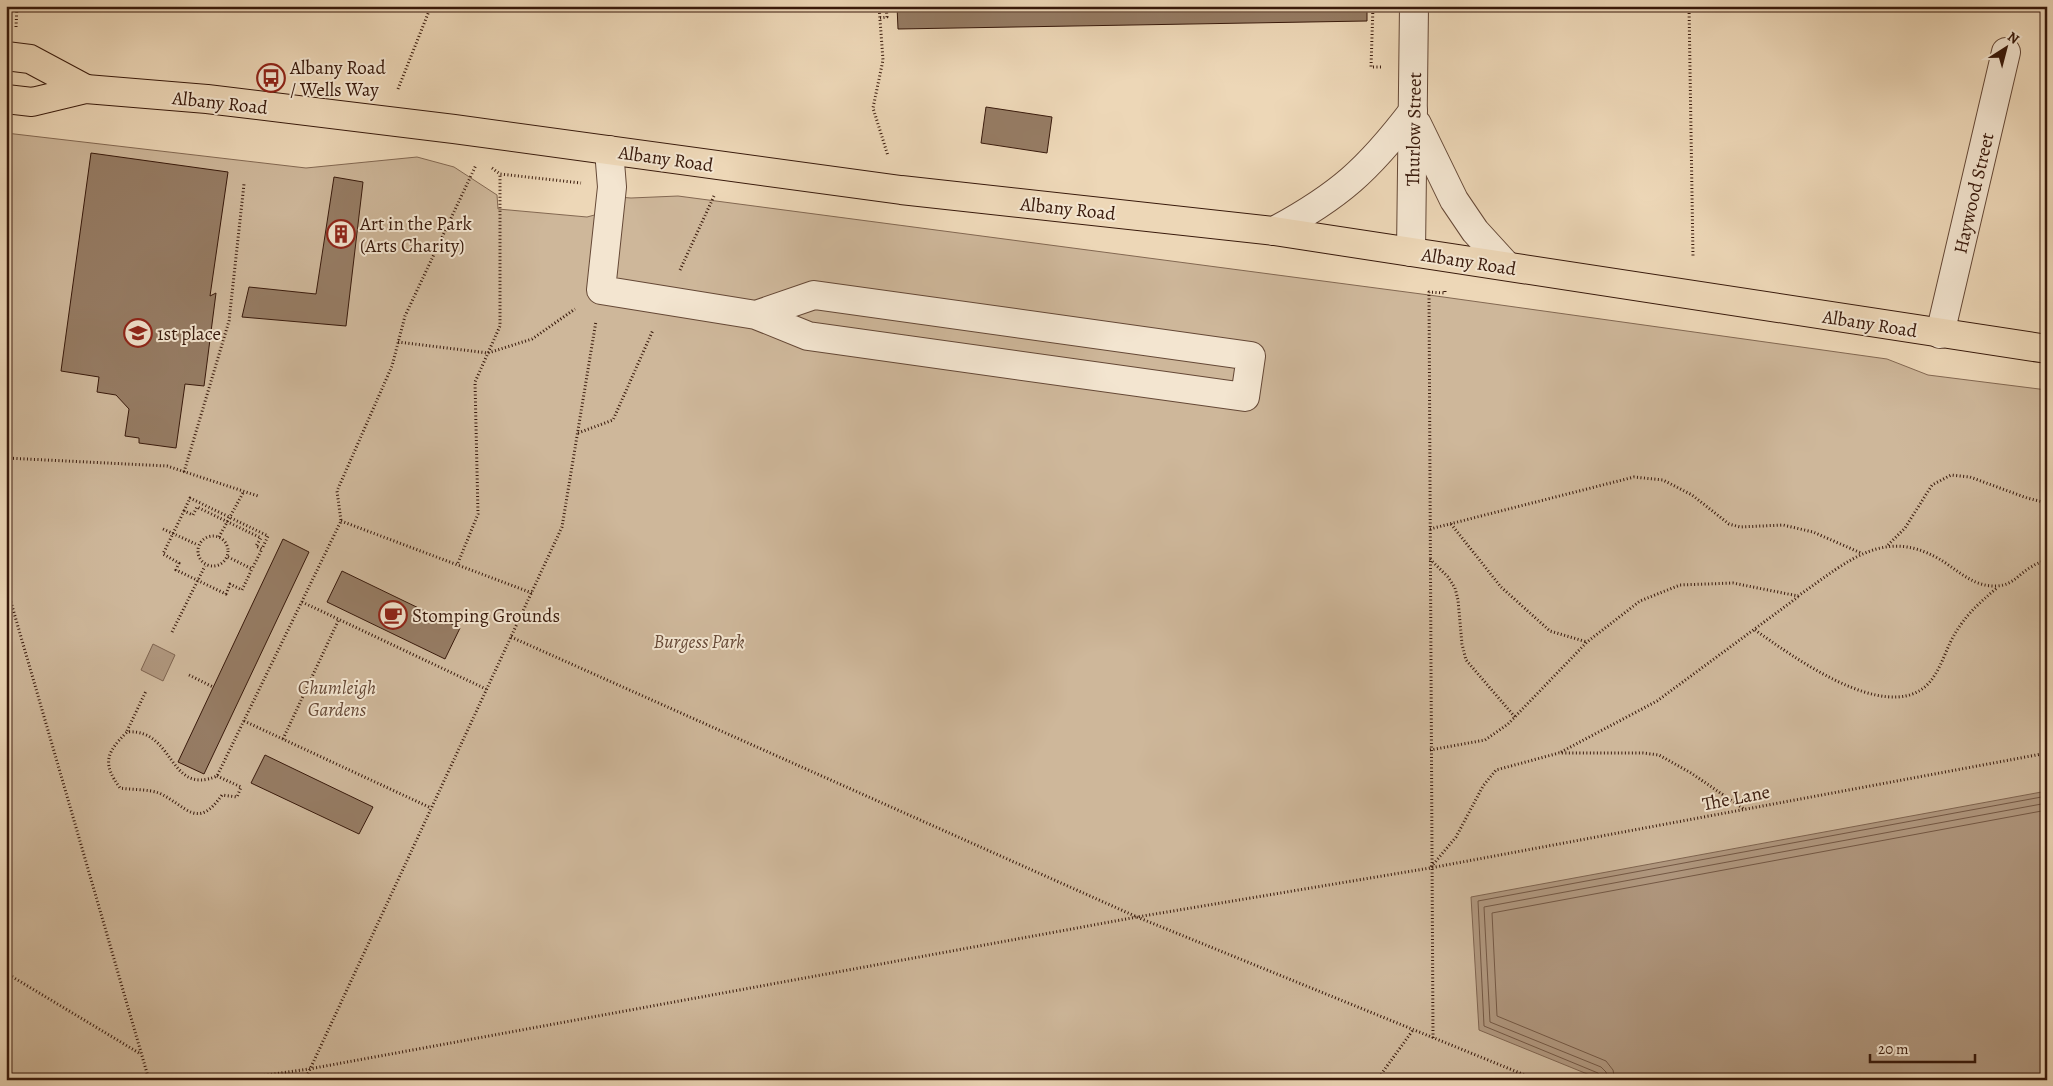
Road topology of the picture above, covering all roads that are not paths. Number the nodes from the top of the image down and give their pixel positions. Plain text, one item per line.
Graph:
1 (1414, 6) edge
2 (2006, 52) dead end
3 (6, 56) edge
4 (86, 89) junction
5 (6, 99) edge
6 (1413, 113) junction
7 (609, 150) junction
8 (1274, 231) junction
9 (1411, 252) junction
10 (1506, 266) junction
11 (756, 315) junction
12 (1940, 334) junction
13 (2047, 349) edge

1 - 6 street, Thurlow Street
2 - 12 street, Haywood Street
3 - 4 main road, Albany Road
4 - 5 main road, Albany Road
4 - 7 main road, Albany Road
6 - 8 street
6 - 9 street, Thurlow Street
6 - 10 street
7 - 8 main road, Albany Road
7 - 11 street
8 - 9 main road, Albany Road
9 - 10 main road, Albany Road
10 - 12 main road, Albany Road
11 - 11 street
12 - 13 main road, Albany Road

